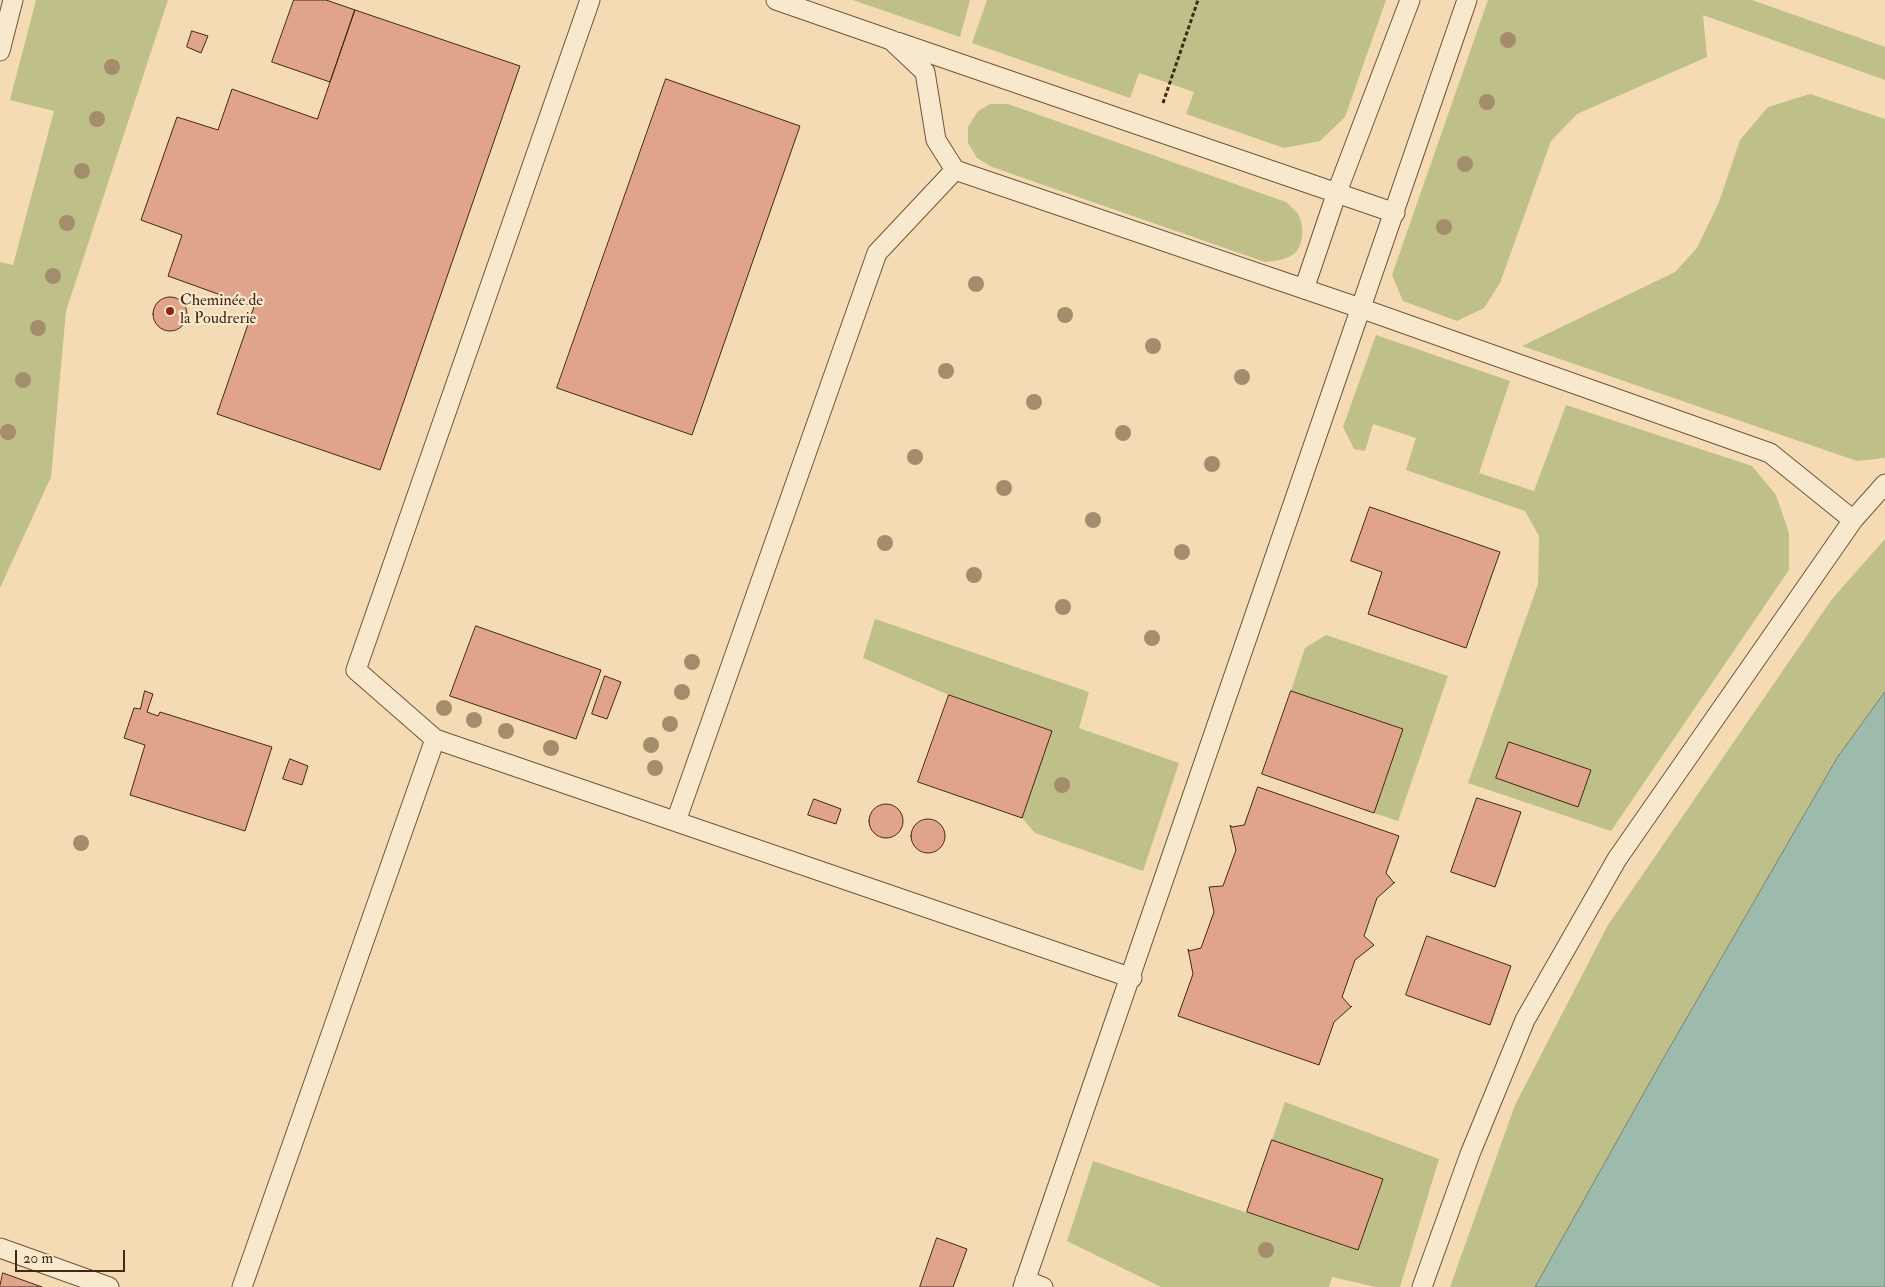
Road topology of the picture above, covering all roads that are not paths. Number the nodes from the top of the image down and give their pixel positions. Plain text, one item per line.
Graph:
1 (14, 0) edge
2 (590, 0) edge
3 (776, 0) edge
4 (1410, 0) edge
5 (1467, 0) edge
6 (892, 40) junction
7 (0, 51) edge
8 (955, 170) junction
9 (1337, 192) junction
10 (1395, 213) junction
11 (1304, 289) junction
12 (1363, 309) junction
13 (1885, 484) edge
14 (1853, 520) junction
15 (435, 739) junction
16 (676, 821) junction
17 (1132, 978) junction
18 (0, 1248) edge
19 (1024, 1283) edge
20 (109, 1287) edge
21 (242, 1287) edge
22 (1043, 1287) edge
23 (1422, 1287) edge

1 - 7 lane
2 - 15 lane
3 - 6 lane
4 - 9 lane
5 - 10 lane
6 - 8 lane
6 - 9 lane
8 - 11 lane
8 - 16 lane
9 - 10 lane
9 - 11 lane
10 - 12 lane
11 - 12 lane
12 - 14 lane
12 - 17 lane
13 - 14 lane
14 - 23 lane
15 - 16 lane
15 - 21 lane
16 - 17 lane
17 - 19 lane
18 - 20 lane
19 - 22 lane

